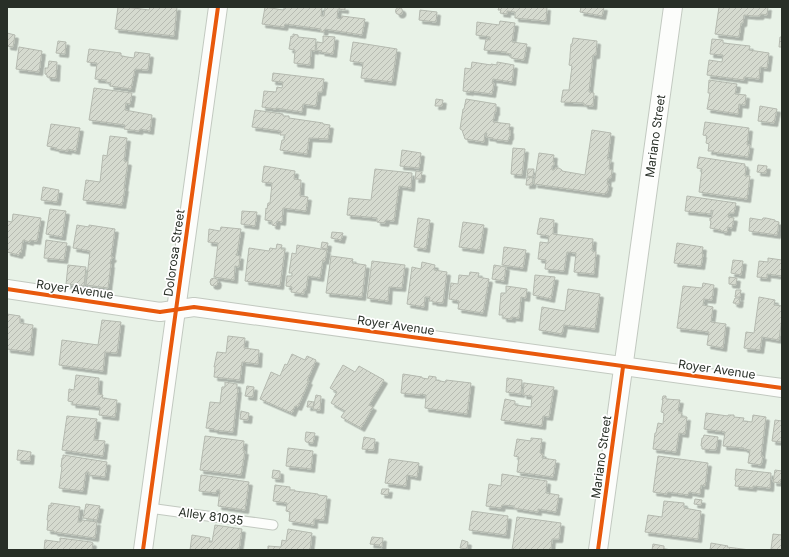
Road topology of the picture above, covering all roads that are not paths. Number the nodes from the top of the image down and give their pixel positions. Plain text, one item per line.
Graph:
1 (218, 7) edge
2 (673, 7) edge
3 (7, 289) edge
4 (176, 310) junction
5 (623, 367) junction
6 (782, 388) edge
7 (149, 508) junction
8 (273, 525) dead end
9 (144, 550) edge
10 (598, 550) edge

1 - 4 street, Dolorosa Street
2 - 5 street, Mariano Street
3 - 4 street, Royer Avenue
4 - 5 street, Royer Avenue
4 - 7 street, Dolorosa Street
5 - 6 street, Royer Avenue
5 - 10 street, Mariano Street
7 - 8 lane, Alley 81035
7 - 9 street, Dolorosa Street

